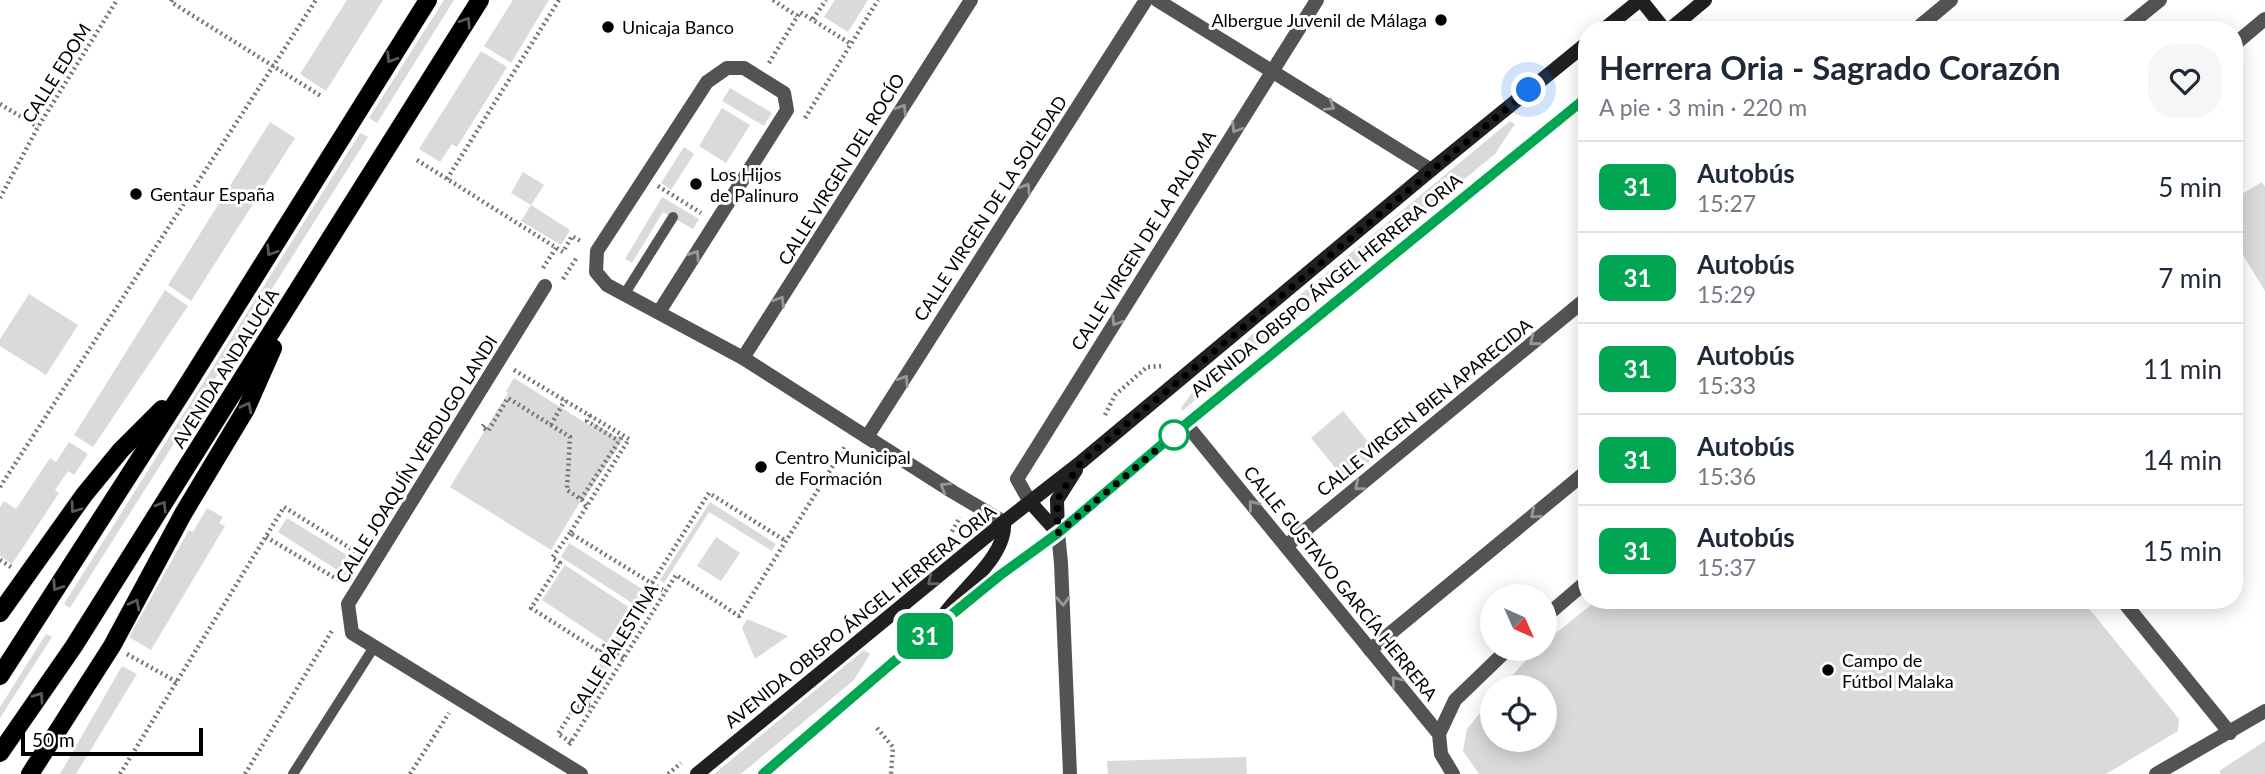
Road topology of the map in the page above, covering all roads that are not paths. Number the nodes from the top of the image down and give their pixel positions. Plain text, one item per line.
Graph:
1 (428, 0) edge
2 (480, 0) edge
3 (971, 0) edge
4 (1146, 0) edge
5 (1157, 0) edge
6 (1317, 0) edge
7 (1640, 0) edge
8 (1705, 0) edge
9 (1951, 0) edge
10 (2160, 0) edge
11 (2265, 19) edge
12 (1614, 21) edge
13 (1659, 21) edge
14 (1678, 21) edge
15 (1925, 21) edge
16 (2134, 21) edge
17 (2243, 37) edge
18 (1578, 50) edge
19 (1273, 70) junction
20 (1578, 104) edge
21 (1431, 170) junction
22 (673, 217) dead end
23 (545, 286) dead end
24 (297, 293) junction
25 (624, 295) junction
26 (1578, 305) edge
27 (659, 312) junction
28 (743, 358) junction
29 (187, 385) junction
30 (1186, 424) junction
31 (861, 434) junction
32 (1081, 462) junction
33 (1578, 478) edge
34 (1030, 502) junction
35 (1004, 522) junction
36 (1058, 533) junction
37 (1286, 545) junction
38 (1578, 589) edge
39 (1558, 606) edge
40 (2129, 609) edge
41 (0, 613) edge
42 (932, 630) junction
43 (374, 647) junction
44 (1370, 650) junction
45 (1494, 662) edge
46 (0, 676) edge
47 (2265, 711) edge
48 (2230, 733) junction
49 (1439, 734) junction
50 (0, 753) edge
51 (30, 774) edge
52 (292, 774) edge
53 (582, 774) edge
54 (697, 774) edge
55 (763, 774) edge
56 (1070, 774) edge
57 (1452, 774) edge
58 (2156, 774) edge

1 -> 29 main road, AVENIDA ANDALUCÍA
24 -> 2 main road, AVENIDA ANDALUCÍA
28 -> 3 street, CALLE VIRGEN DEL ROCÍO
31 -> 4 street, CALLE VIRGEN DE LA SOLEDAD
5 - 19 street
6 - 19 street, CALLE VIRGEN DE LA PALOMA
7 - 12 main road
7 - 13 main road
8 - 14 main road
9 - 15 street
10 - 16 street
11 - 17 street
18 - 21 main road, AVENIDA OBISPO ÁNGEL HERRERA ORIA
19 -> 21 street
19 -> 34 street, CALLE VIRGEN DE LA PALOMA
20 - 30 main road, AVENIDA OBISPO ÁNGEL HERRERA ORIA
21 - 32 main road, AVENIDA OBISPO ÁNGEL HERRERA ORIA
22 - 25 lane
23 - 43 street, CALLE JOAQUÍN VERDUGO LANDI
50 -> 24 main road, AVENIDA ANDALUCÍA
51 -> 24 main road
25 - 27 street
27 -> 25 street
26 -> 37 street, CALLE VIRGEN BIEN APARECIDA
27 - 28 street
28 - 31 street
29 -> 41 main road, AVENIDA ANDALUCÍA
29 -> 46 main road, AVENIDA ANDALUCÍA
30 - 36 main road, AVENIDA OBISPO ÁNGEL HERRERA ORIA
37 -> 30 street, CALLE GUSTAVO GARCÍA HERRERA
35 -> 31 street
32 - 34 main road, AVENIDA OBISPO ÁNGEL HERRERA ORIA
32 - 36 main road, AVENIDA OBISPO ÁNGEL HERRERA ORIA
33 -> 44 street
34 - 35 main road, AVENIDA OBISPO ÁNGEL HERRERA ORIA
34 - 36 main road
35 - 42 main road
35 -> 54 main road, AVENIDA OBISPO ÁNGEL HERRERA ORIA
36 - 42 main road, AVENIDA OBISPO ÁNGEL HERRERA ORIA
36 -> 56 street
37 - 44 street, CALLE GUSTAVO GARCÍA HERRERA
38 - 39 street
40 - 48 street
42 - 55 main road, AVENIDA OBISPO ÁNGEL HERRERA ORIA
43 - 52 lane
43 - 53 street, CALLE JOAQUÍN VERDUGO LANDI
49 -> 44 street, CALLE GUSTAVO GARCÍA HERRERA
45 - 49 street
47 - 48 street
48 - 58 street
49 - 57 street, CALLE GUSTAVO GARCÍA HERRERA

